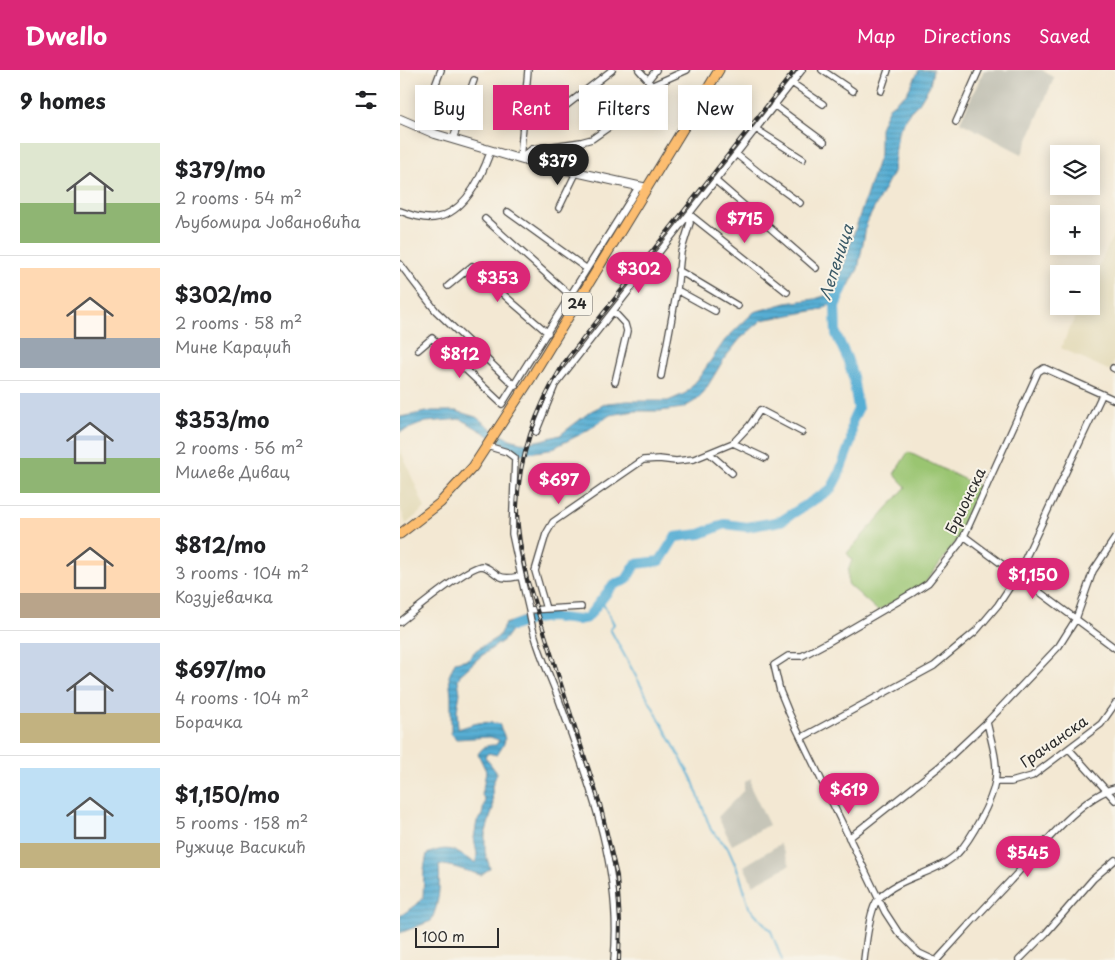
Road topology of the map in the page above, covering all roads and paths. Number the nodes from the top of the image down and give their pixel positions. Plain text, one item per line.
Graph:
1 (440, 70) edge
2 (528, 70) edge
3 (612, 70) edge
4 (639, 70) edge
5 (656, 70) edge
6 (687, 70) edge
7 (719, 70) edge
8 (802, 70) edge
9 (822, 70) edge
10 (888, 70) edge
11 (979, 70) edge
12 (474, 80) dead end
13 (648, 80) junction
14 (792, 83) junction
15 (435, 85) edge
16 (526, 85) edge
17 (650, 85) edge
18 (653, 85) edge
19 (853, 91) dead end
20 (881, 91) dead end
21 (569, 103) edge
22 (823, 104) dead end
23 (774, 105) junction
24 (400, 119) edge
25 (956, 122) dead end
26 (415, 126) edge
27 (756, 129) junction
28 (425, 130) edge
29 (523, 130) edge
30 (605, 130) edge
31 (453, 139) junction
32 (824, 142) dead end
33 (491, 150) junction
34 (736, 154) junction
35 (520, 159) junction
36 (804, 160) dead end
37 (576, 173) junction
38 (716, 181) junction
39 (643, 187) junction
40 (800, 203) dead end
41 (559, 208) dead end
42 (400, 211) edge
43 (508, 212) dead end
44 (689, 214) junction
45 (485, 219) dead end
46 (400, 264) edge
47 (816, 268) dead end
48 (587, 269) junction
49 (678, 270) junction
50 (448, 286) dead end
51 (677, 290) junction
52 (787, 292) dead end
53 (571, 296) junction
54 (738, 306) dead end
55 (715, 311) dead end
56 (613, 312) junction
57 (548, 333) junction
58 (418, 350) dead end
59 (662, 376) dead end
60 (615, 382) dead end
61 (515, 386) junction
62 (1102, 395) junction
63 (1115, 400) edge
64 (536, 432) dead end
65 (802, 432) dead end
66 (733, 443) junction
67 (488, 445) junction
68 (709, 453) junction
69 (765, 458) dead end
70 (732, 473) dead end
71 (400, 534) edge
72 (964, 536) junction
73 (1115, 538) edge
74 (521, 576) junction
75 (1017, 576) junction
76 (581, 607) dead end
77 (546, 609) junction
78 (529, 610) junction
79 (1076, 619) junction
80 (400, 622) edge
81 (1115, 648) edge
82 (1115, 704) edge
83 (987, 722) junction
84 (801, 738) junction
85 (1069, 749) junction
86 (995, 782) junction
87 (1115, 788) edge
88 (1107, 790) junction
89 (1115, 800) edge
90 (849, 838) junction
91 (1115, 860) edge
92 (878, 899) junction
93 (614, 960) edge
94 (864, 960) edge
95 (936, 960) edge
96 (1019, 960) edge

1 - 15 street
2 - 16 street
3 - 21 street
4 - 13 street
5 - 13 street
6 - 18 street
7 - 39 main road, 24
8 - 14 street
9 - 19 street
10 - 20 street
11 - 25 street
12 - 31 street
13 - 17 street
14 - 22 street
14 - 23 street
23 - 27 street
23 - 32 street
24 - 26 street
27 - 34 street
27 - 36 street
28 - 31 street
29 - 35 street
30 - 35 street
31 - 33 street
33 - 35 street
33 - 42 street
34 - 38 street
34 - 40 street
35 - 37 street
37 - 39 street
37 - 41 street
38 - 44 street
38 - 47 street
39 - 48 street
39 - 67 main road, 24
43 - 48 street
44 - 49 street
44 - 52 street
44 - 56 street
45 - 53 street
46 - 61 street
48 - 53 street
49 - 51 street
49 - 54 street
50 - 57 street
51 - 55 street
51 - 59 street
53 - 57 street
56 - 60 street
56 - 64 street
57 - 61 street
58 - 61 street
62 - 63 street
62 - 72 street, Брионска
62 - 75 street
65 - 66 street
66 - 68 street
66 - 69 street
67 - 71 main road, 24
67 - 74 street
68 - 70 street
68 - 77 street
72 - 75 street
72 - 84 street, Брионска
73 - 79 street
74 - 78 street
74 - 80 street
75 - 79 street
75 - 84 street
76 - 77 street
77 - 78 street
78 - 93 street
79 - 81 street
79 - 83 street
82 - 85 street, Грачанска
83 - 86 street
83 - 90 street
84 - 90 street
85 - 86 street, Грачанска
85 - 88 street
86 - 92 street
87 - 88 street
88 - 89 street
88 - 95 street
90 - 92 street
91 - 96 street
92 - 94 street
92 - 95 street

